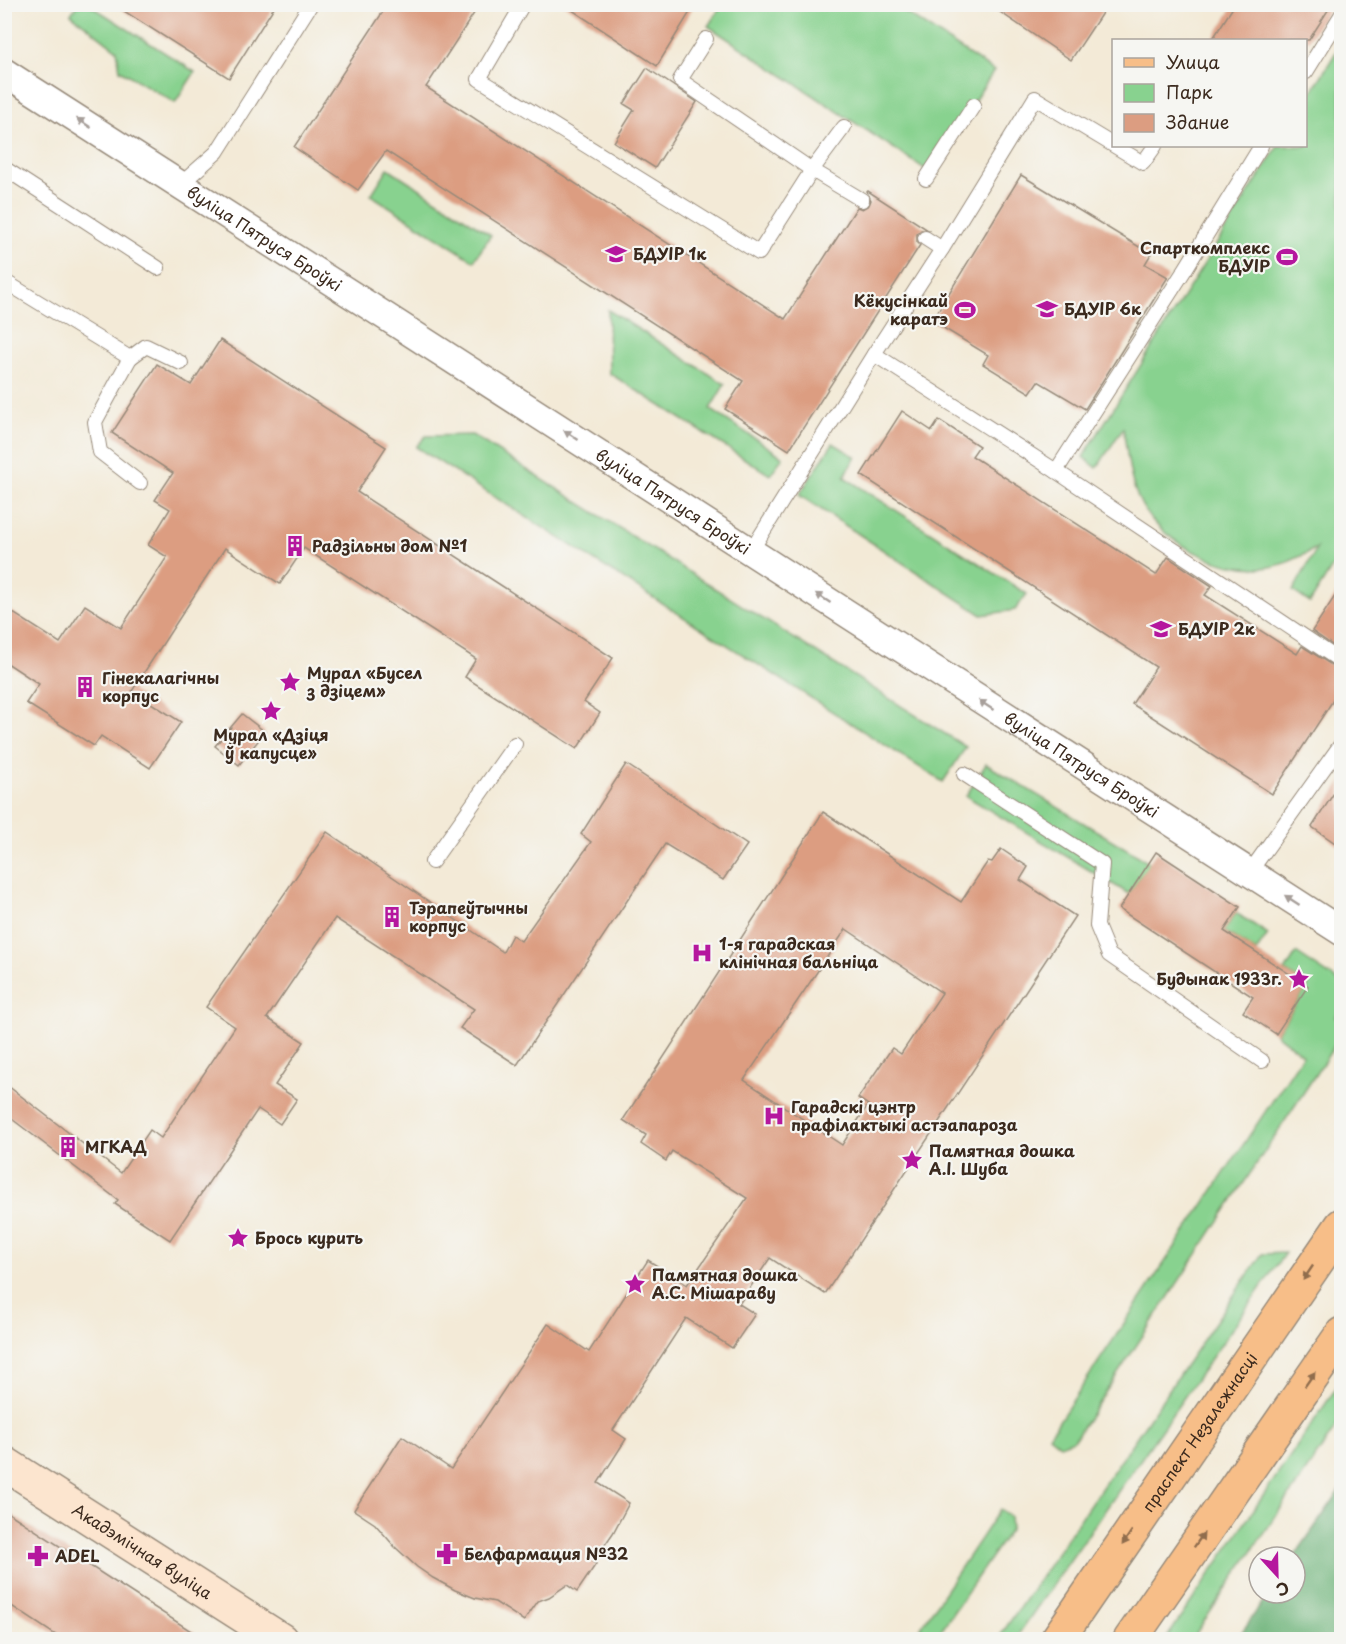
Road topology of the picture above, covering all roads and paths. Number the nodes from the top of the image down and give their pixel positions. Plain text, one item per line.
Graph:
1 (311, 4) edge
2 (523, 4) edge
3 (1341, 14) edge
4 (706, 39) dead end
5 (1307, 69) edge
6 (4, 72) edge
7 (974, 105) dead end
8 (844, 127) dead end
9 (1112, 145) edge
10 (1115, 147) edge
11 (1154, 147) edge
12 (1260, 147) edge
13 (4, 168) edge
14 (812, 170) junction
15 (926, 179) dead end
16 (181, 184) junction
17 (862, 200) dead end
18 (925, 238) dead end
19 (942, 249) junction
20 (158, 268) dead end
21 (4, 281) edge
22 (874, 354) junction
23 (130, 358) junction
24 (181, 363) dead end
25 (1056, 471) junction
26 (140, 483) dead end
27 (751, 550) junction
28 (1341, 662) edge
29 (1341, 743) edge
30 (515, 744) dead end
31 (964, 774) dead end
32 (432, 862) dead end
33 (1249, 873) junction
34 (1341, 932) edge
35 (1262, 1061) dead end
36 (1341, 1225) edge
37 (1341, 1334) edge
38 (4, 1462) edge
39 (280, 1640) edge
40 (1057, 1640) edge
41 (1130, 1640) edge

1 - 16 lane
2 - 14 lane
3 - 5 lane
4 - 14 lane
16 -> 6 street, вуліца Пятруся Броўкі
7 - 15 lane
8 - 14 lane
9 - 19 lane
10 - 11 lane
12 - 25 lane
13 - 20 lane
14 - 17 lane
27 -> 16 street, вуліца Пятруся Броўкі
18 - 19 lane
19 - 22 lane
21 - 23 lane
22 - 25 lane
22 - 27 lane
23 - 24 lane
23 - 26 lane
25 - 28 lane
33 -> 27 street, вуліца Пятруся Броўкі
29 - 33 lane
30 - 32 lane
31 - 35 lane
34 -> 33 street, вуліца Пятруся Броўкі
36 -> 40 main road, праспект Незалежнасці
41 -> 37 main road
38 - 39 street, Акадэмічная вуліца

